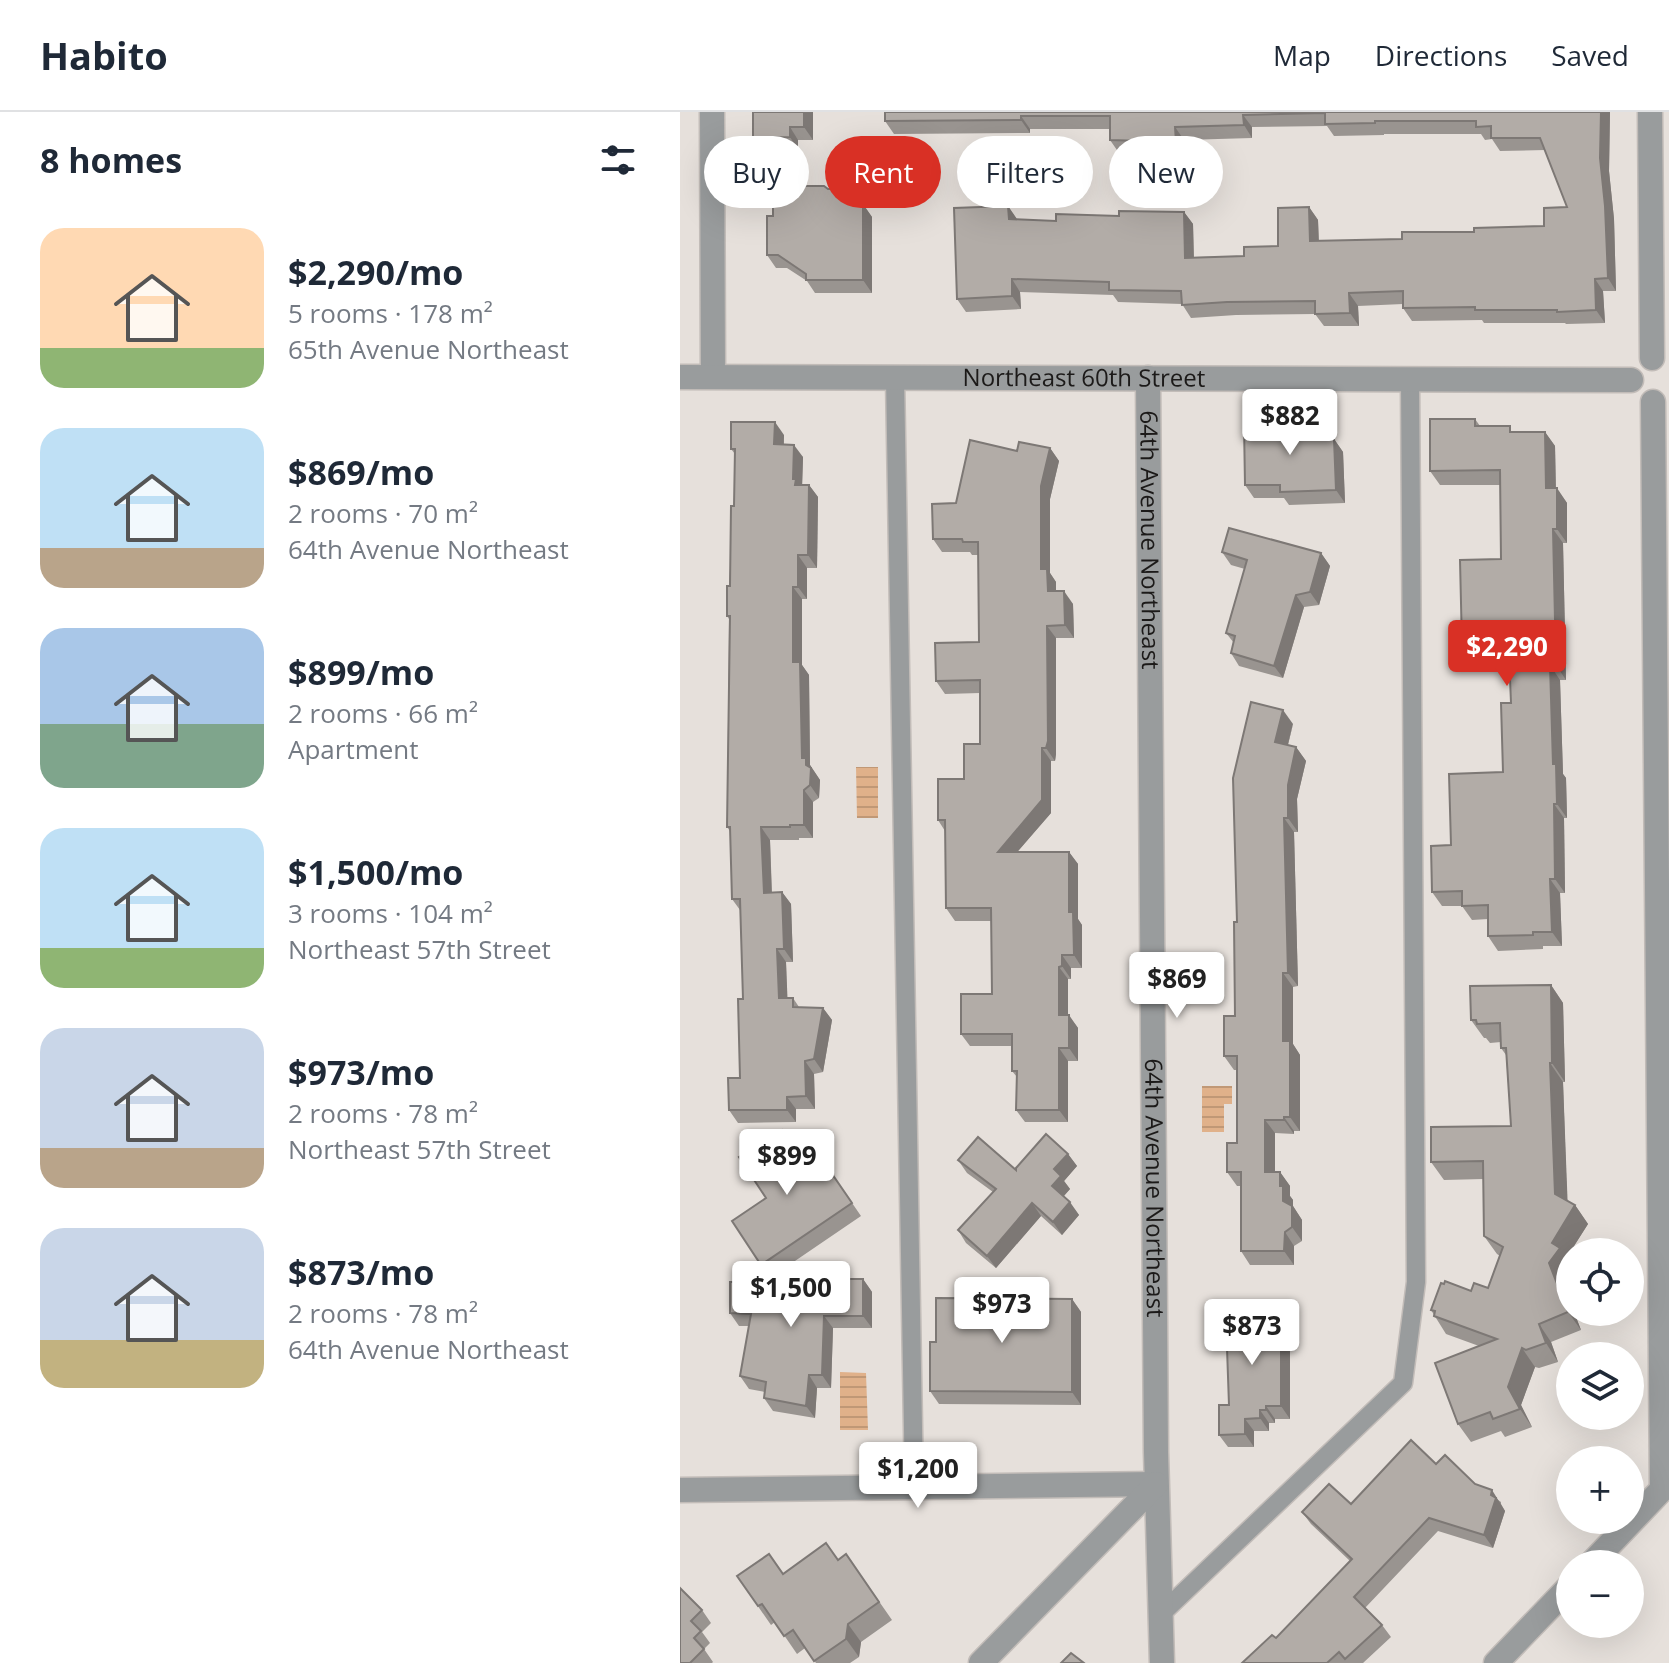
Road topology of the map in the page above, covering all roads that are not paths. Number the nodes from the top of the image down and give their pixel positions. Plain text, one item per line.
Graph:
1 (712, 112) edge
2 (1650, 112) edge
3 (1660, 362) edge
4 (713, 376) junction
5 (680, 377) edge
6 (895, 377) junction
7 (1148, 378) junction
8 (1410, 380) junction
9 (1631, 380) junction
10 (1661, 398) edge
11 (1156, 1484) junction
12 (914, 1486) junction
13 (1666, 1486) edge
14 (680, 1490) edge
15 (1604, 1550) edge
16 (1556, 1601) edge
17 (1161, 1614) junction
18 (981, 1663) edge
19 (1162, 1663) edge
20 (1496, 1663) edge

1 - 4 street
2 - 3 street
3 - 9 street
4 - 5 street, Northeast 60th Street
4 - 6 street, Northeast 60th Street
6 - 7 street, Northeast 60th Street
6 - 12 lane
7 - 8 street, Northeast 60th Street
7 - 11 street, 64th Avenue Northeast
8 - 9 street, Northeast 60th Street
8 - 17 lane
9 - 10 street
10 - 13 street
11 - 12 street
11 - 17 street, 64th Avenue Northeast
11 - 18 street
12 - 14 street
13 - 15 street
16 - 20 street
17 - 19 street, 64th Avenue Northeast

